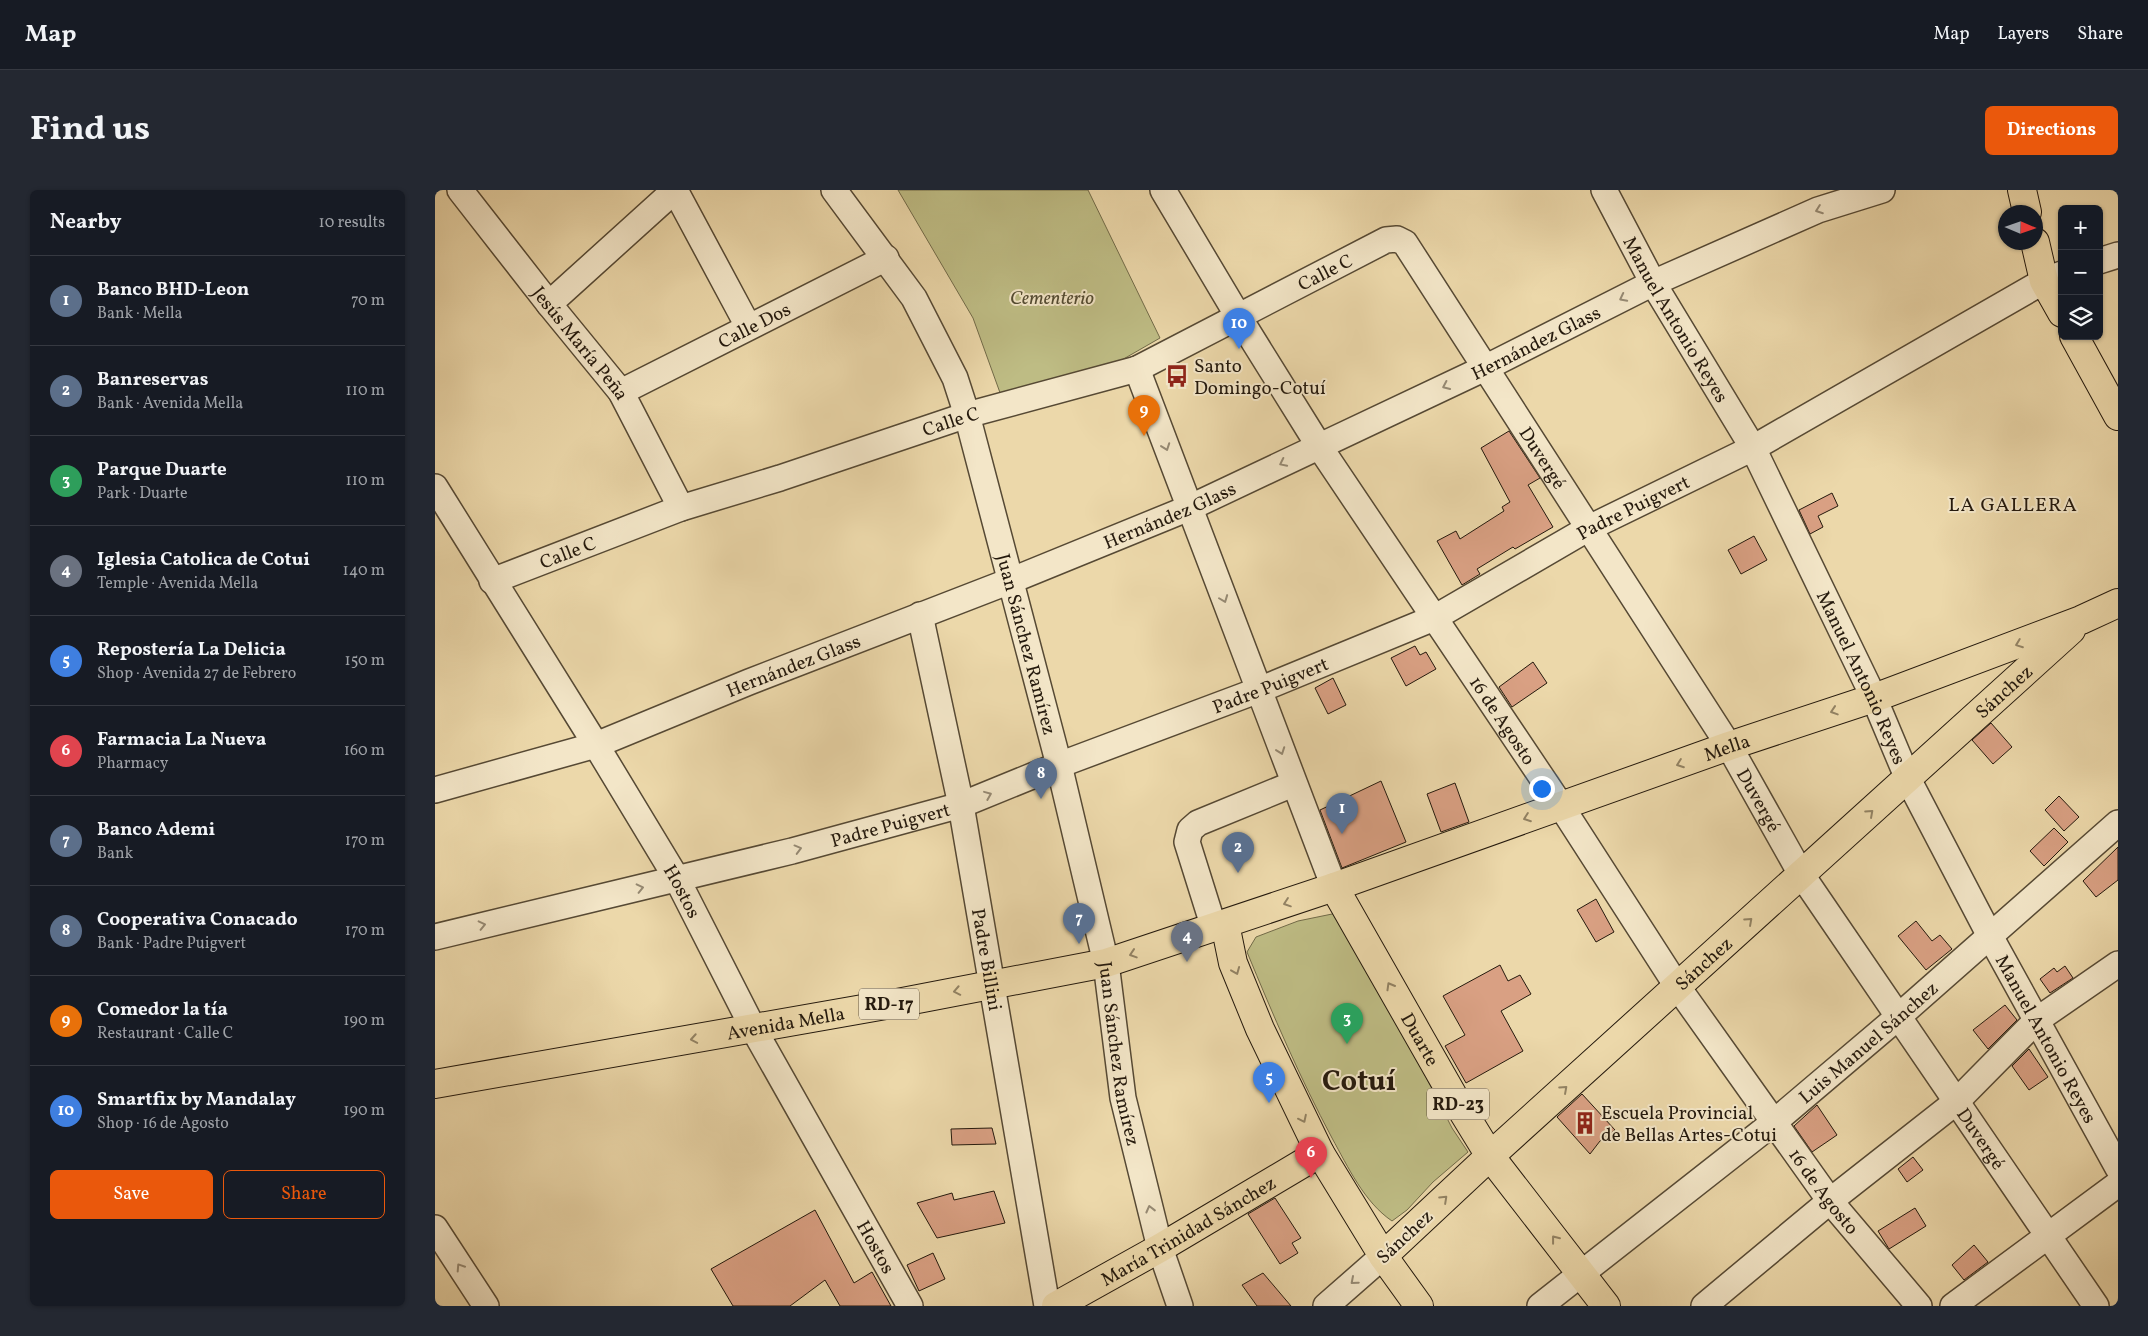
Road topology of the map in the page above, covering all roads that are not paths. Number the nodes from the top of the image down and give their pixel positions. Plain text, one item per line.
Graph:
1 (460, 190) edge
2 (675, 190) edge
3 (833, 190) edge
4 (1163, 190) edge
5 (1604, 190) edge
6 (1882, 190) edge
7 (2022, 190) edge
8 (2025, 205) edge
9 (1397, 239) joint
10 (2039, 250) edge
11 (2118, 254) edge
12 (886, 258) junction
13 (2103, 260) edge
14 (2053, 278) edge
15 (1653, 283) junction
16 (2058, 297) edge
17 (549, 304) junction
18 (1238, 316) junction
19 (748, 326) junction
20 (2076, 340) edge
21 (1485, 368) junction
22 (1137, 369) junction
23 (621, 392) junction
24 (967, 415) junction
25 (2118, 416) edge
26 (1319, 446) junction
27 (1753, 448) junction
28 (435, 487) edge
29 (681, 508) junction
30 (1189, 508) junction
31 (1589, 528) junction
32 (493, 581) junction
33 (1010, 581) junction
34 (2118, 603) edge
35 (920, 615) junction
36 (1434, 618) junction
37 (2081, 620) junction
38 (1259, 690) junction
39 (1874, 698) junction
40 (596, 745) junction
41 (1729, 746) junction
42 (1059, 765) junction
43 (1909, 778) junction
44 (1293, 784) junction
45 (435, 790) edge
46 (961, 806) junction
47 (1561, 806) junction
48 (2118, 823) edge
49 (1801, 874) junction
50 (677, 879) junction
51 (1334, 887) junction
52 (1219, 926) junction
53 (1990, 936) junction
54 (435, 937) edge
55 (1106, 963) junction
56 (2118, 964) edge
57 (993, 985) junction
58 (1677, 986) junction
59 (1898, 1017) junction
60 (2037, 1020) junction
61 (753, 1028) junction
62 (435, 1084) edge
63 (1956, 1102) junction
64 (1773, 1123) junction
65 (1320, 1154) junction
66 (1490, 1156) junction
67 (2118, 1168) edge
68 (2118, 1184) edge
69 (1830, 1201) junction
70 (435, 1228) edge
71 (2047, 1236) junction
72 (1160, 1248) junction
73 (1383, 1256) junction
74 (1581, 1272) junction
75 (486, 1306) edge
76 (910, 1306) edge
77 (1047, 1306) edge
78 (1056, 1306) edge
79 (1180, 1306) edge
80 (1326, 1306) edge
81 (1419, 1306) edge
82 (1540, 1306) edge
83 (1606, 1306) edge
84 (1704, 1306) edge
85 (1919, 1306) edge
86 (1953, 1306) edge
87 (2096, 1306) edge

1 - 17 street, Jesús María Peña
2 - 17 street
2 - 19 street
3 - 12 street, Juan Sánchez Ramírez
4 - 18 street, 16 de Agosto
5 - 15 street, Manuel Antonio Reyes
6 -> 15 street, Hernández Glass
7 - 8 main road
9 - 18 street, Calle C
9 - 21 street, Duvergé
10 - 14 main road
11 - 13 street
12 - 19 street, Calle Dos
12 - 24 street, Juan Sánchez Ramírez
14 - 16 main road
14 - 27 street, Padre Puigvert
15 -> 21 street, Hernández Glass
15 - 27 street, Manuel Antonio Reyes
17 - 23 street, Jesús María Peña
18 - 22 street, Calle C
18 - 26 street, 16 de Agosto
19 - 23 street, Calle Dos
20 - 25 main road
21 -> 26 street, Hernández Glass
21 - 31 street, Duvergé
22 - 24 street, Calle C
22 -> 30 street
23 - 29 street, Jesús María Peña
24 - 29 street, Calle C
24 - 33 street, Juan Sánchez Ramírez
26 -> 30 street, Hernández Glass
26 - 36 street, 16 de Agosto
27 - 31 street, Padre Puigvert
27 - 39 street, Manuel Antonio Reyes
28 - 32 street, Hostos
29 - 32 street, Calle C
30 - 33 street, Hernández Glass
30 -> 38 street
31 - 36 street, Padre Puigvert
31 - 41 street, Duvergé
32 - 40 street, Hostos
33 - 35 street, Hernández Glass
33 - 42 street, Juan Sánchez Ramírez
34 - 37 main road, Mella
35 - 40 street, Hernández Glass
35 - 46 street, Padre Billini
36 - 38 street, Padre Puigvert
36 - 47 street, 16 de Agosto
37 -> 39 main road, Mella
37 - 43 main road, Sánchez
38 - 42 street, Padre Puigvert
38 -> 44 street
39 -> 41 main road, Mella
39 - 43 street, Manuel Antonio Reyes
40 - 45 street, Hernández Glass
40 - 50 street, Hostos
41 -> 47 main road, Mella
41 - 49 street, Duvergé
46 -> 42 street, Padre Puigvert
42 - 55 street, Juan Sánchez Ramírez
49 -> 43 main road, Sánchez
43 - 53 street, Manuel Antonio Reyes
44 - 51 street
44 - 52 street
50 -> 46 street, Padre Puigvert
46 - 57 street, Padre Billini
47 -> 51 main road, Mella
47 - 58 street, 16 de Agosto
48 - 53 street, Luis Manuel Sánchez
58 -> 49 main road, Sánchez
49 - 59 street, Duvergé
54 -> 50 street, Padre Puigvert
50 - 61 street, Hostos
51 -> 52 main road, Avenida Mella / RD-17
66 -> 51 main road, Duarte / RD-23
52 -> 55 main road, Avenida Mella / RD-17
52 -> 65 main road
53 - 59 street, Luis Manuel Sánchez
53 - 60 street, Manuel Antonio Reyes
55 - 57 main road, Avenida Mella / RD-17
72 -> 55 street, Juan Sánchez Ramírez
56 - 60 street
57 -> 61 main road, Avenida Mella / RD-17
57 - 77 street, Padre Billini
58 - 64 street, 16 de Agosto
66 -> 58 main road, Sánchez
59 - 63 street, Duvergé
59 - 64 street, Luis Manuel Sánchez
60 - 63 street
60 - 67 street, Manuel Antonio Reyes
61 -> 62 main road, Avenida Mella / RD-17
61 - 76 street, Hostos
63 - 69 street
63 - 71 street, Duvergé
64 - 69 street, 16 de Agosto
64 - 74 street, Luis Manuel Sánchez
65 - 72 main road, María Trinidad Sánchez
65 - 73 main road
73 -> 66 main road, Sánchez
74 -> 66 main road, Duarte / RD-23
68 - 71 street
69 - 84 street
69 - 85 street, 16 de Agosto
75 -> 70 street
71 - 86 street
71 - 87 street, Duvergé
72 - 78 main road, María Trinidad Sánchez
72 - 79 street, Juan Sánchez Ramírez
73 -> 80 street, Sánchez
73 - 81 main road
74 - 82 street, Luis Manuel Sánchez
74 - 83 main road, Duarte / RD-23

